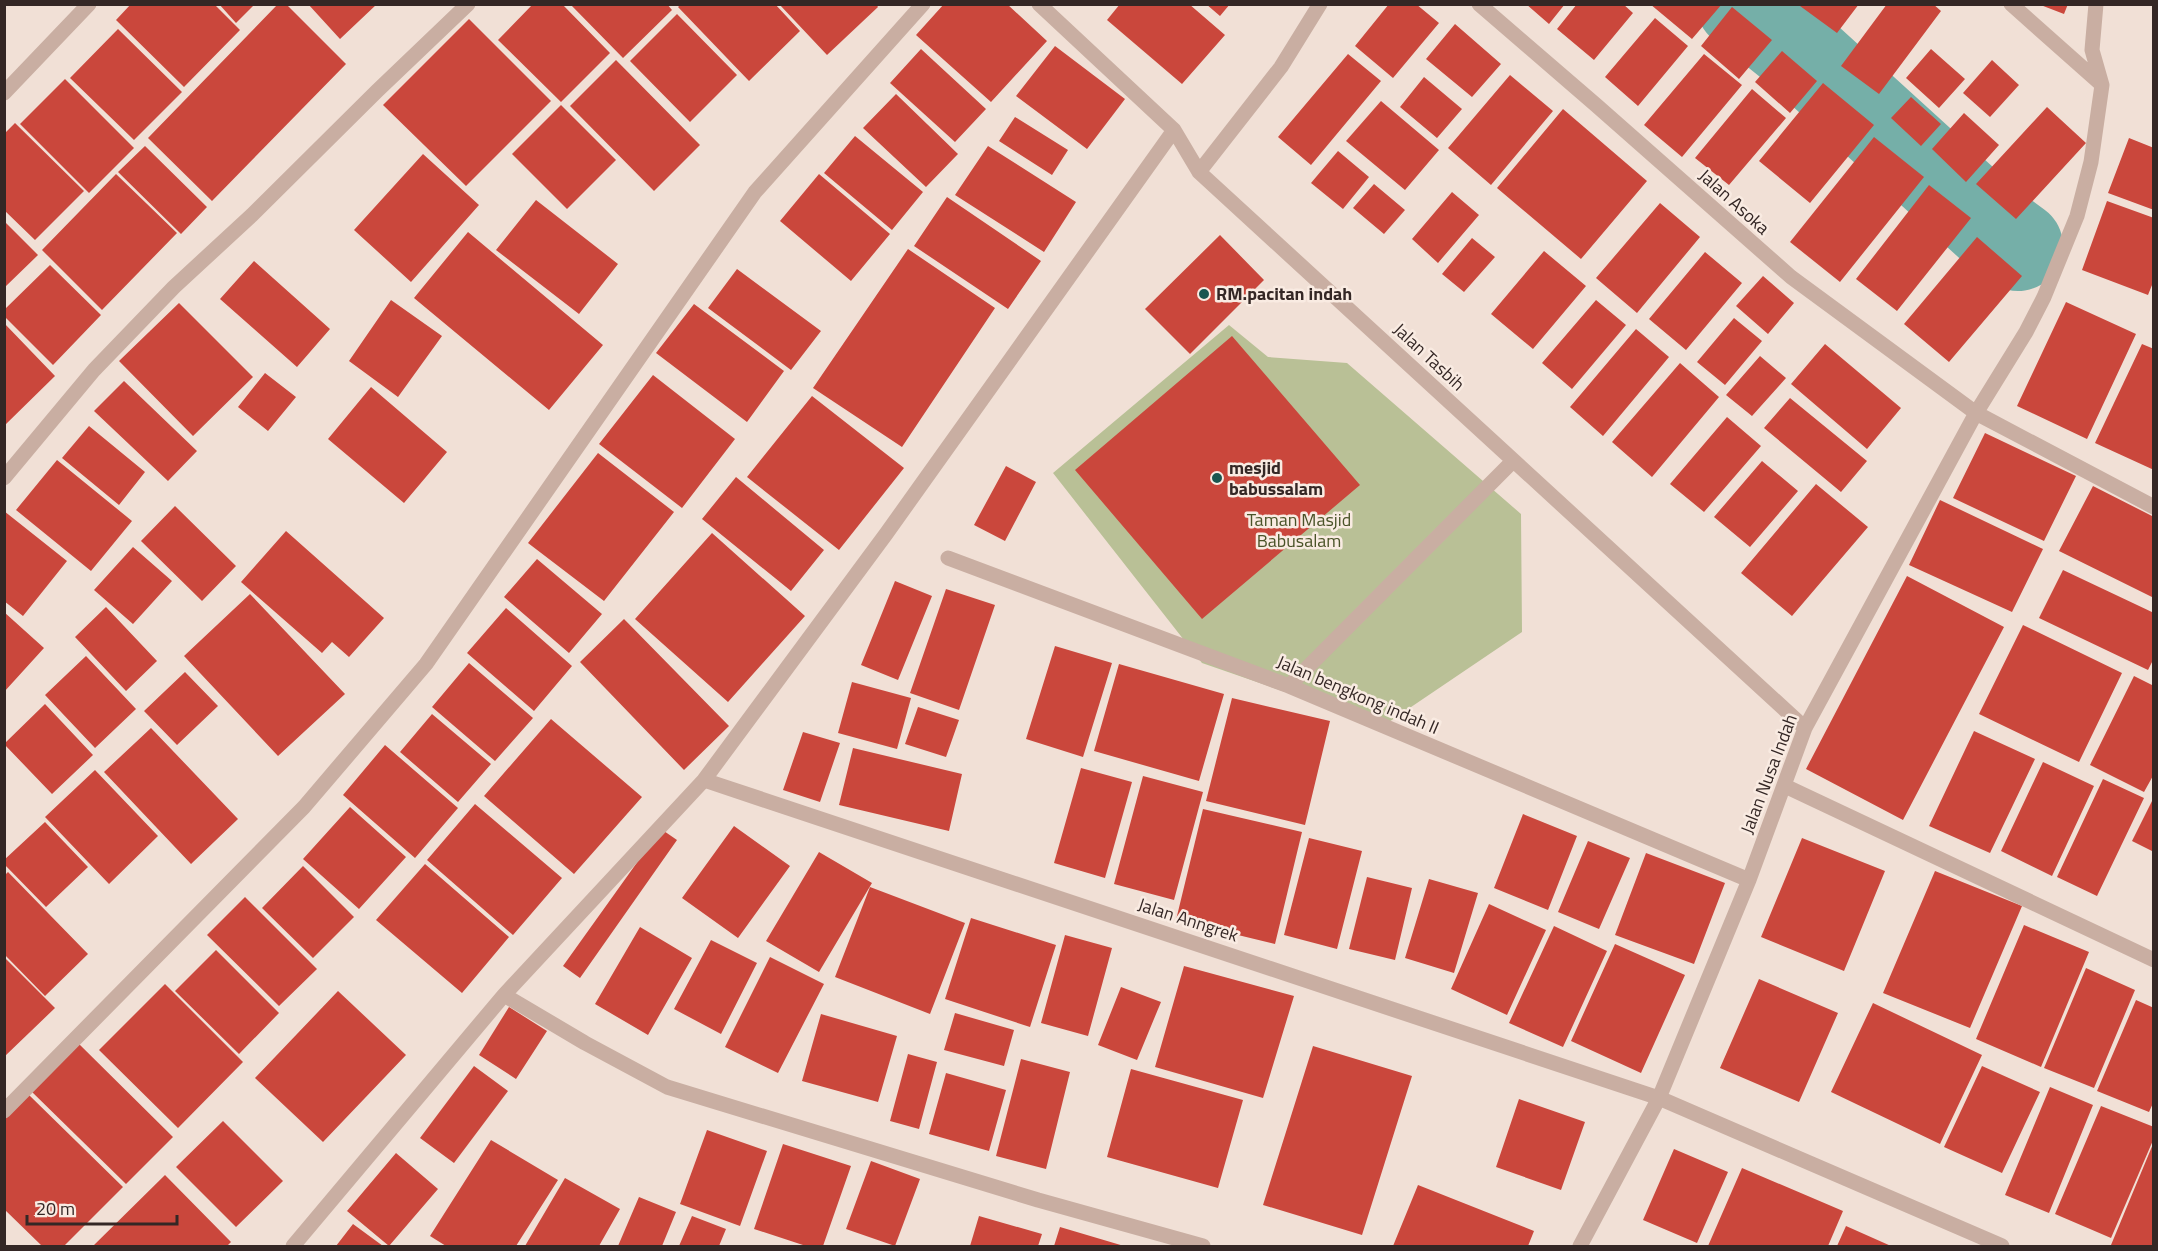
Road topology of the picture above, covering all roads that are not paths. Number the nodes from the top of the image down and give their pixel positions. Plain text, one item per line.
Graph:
1 (89, 4) edge
2 (468, 4) edge
3 (923, 4) edge
4 (1039, 4) edge
5 (1320, 4) edge
6 (1479, 4) edge
7 (2011, 4) edge
8 (2096, 4) edge
9 (2102, 85) junction
10 (4, 93) edge
11 (1174, 130) junction
12 (1198, 172) junction
13 (1976, 413) junction
14 (1513, 460) junction
15 (4, 478) edge
16 (2154, 507) edge
17 (948, 558) dead end
18 (1288, 686) junction
19 (1806, 728) junction
20 (704, 780) junction
21 (1785, 786) junction
22 (1749, 880) junction
23 (2154, 960) edge
24 (504, 995) junction
25 (1659, 1098) junction
26 (4, 1111) edge
27 (293, 1246) edge
28 (1203, 1246) edge
29 (1580, 1246) edge
30 (2002, 1246) edge

1 - 10 street
2 - 15 street
3 - 26 street
4 - 11 street, Jalan Tasbih
5 - 12 street
6 - 13 street, Jalan Asoka
7 - 9 street
8 - 9 street
9 - 13 street, Jalan Nusa Indah
11 - 12 street, Jalan Tasbih
11 - 20 street
12 - 14 street, Jalan Tasbih
13 - 16 street, Jalan Asoka
13 - 19 street, Jalan Nusa Indah
14 - 18 street
14 - 19 street, Jalan Tasbih
17 - 18 street, Jalan bengkong indah II
18 - 22 street, Jalan bengkong indah II
19 - 21 street, Jalan Nusa Indah
20 - 24 street
20 - 25 street, Jalan Anngrek
21 - 22 street, Jalan Nusa Indah
21 - 23 street
22 - 25 street, Jalan Nusa Indah
24 - 27 street
24 - 28 street
25 - 29 street, Jalan Nusa Indah
25 - 30 street, Jalan Anngrek

